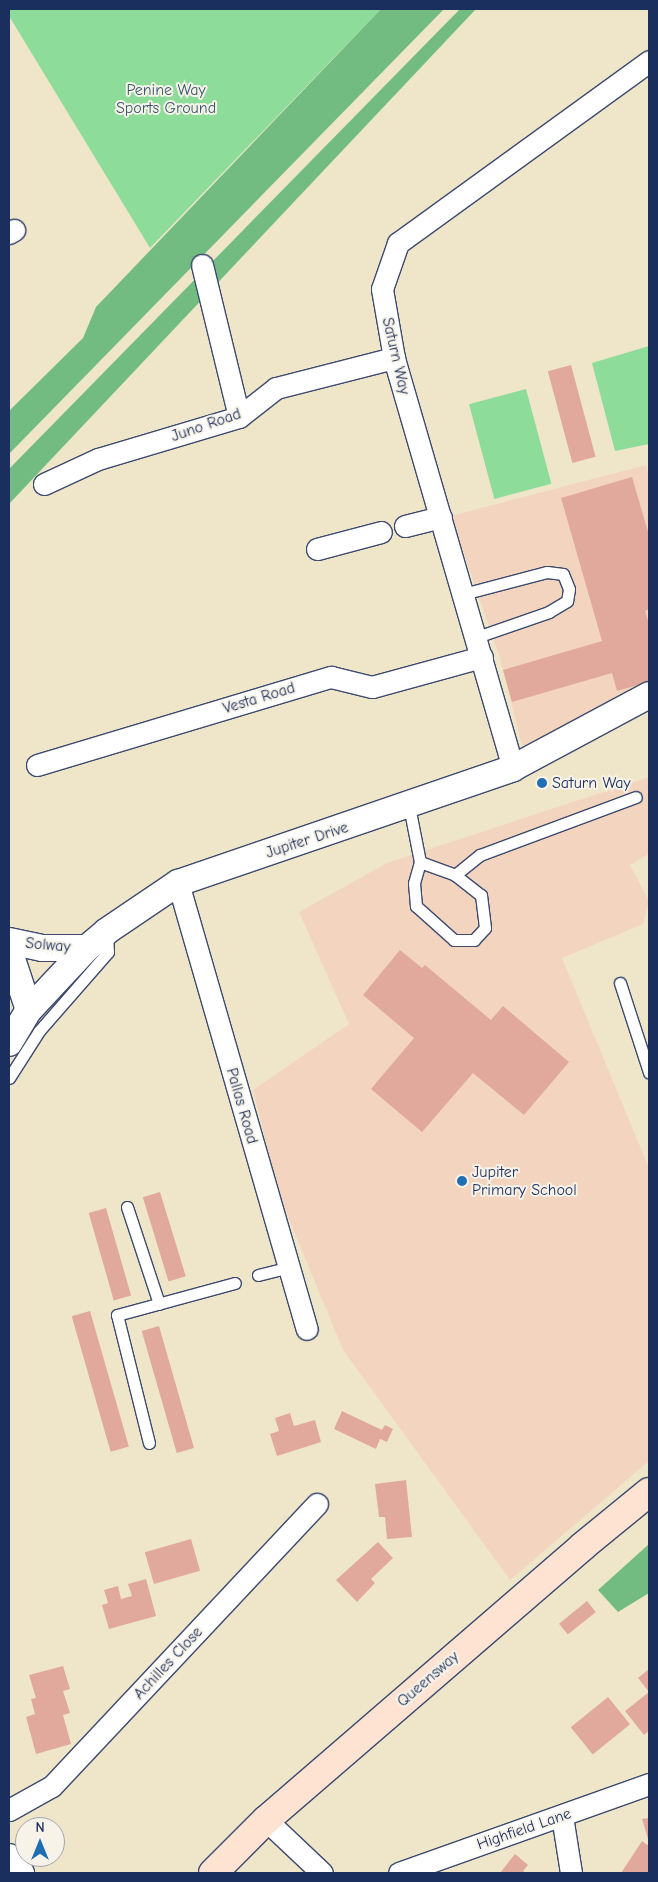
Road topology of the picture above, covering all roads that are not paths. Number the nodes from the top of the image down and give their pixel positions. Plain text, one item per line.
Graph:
1 (649, 61) edge
2 (202, 265) dead end
3 (394, 358) junction
4 (240, 416) junction
5 (44, 484) dead end
6 (441, 517) junction
7 (405, 526) dead end
8 (381, 532) dead end
9 (316, 549) dead end
10 (463, 594) junction
11 (477, 636) junction
12 (482, 657) junction
13 (649, 696) edge
14 (37, 765) dead end
15 (513, 768) junction
16 (636, 797) dead end
17 (409, 806) junction
18 (420, 862) junction
19 (455, 875) junction
20 (178, 883) junction
21 (107, 931) junction
22 (9, 941) edge
23 (87, 948) junction
24 (9, 950) edge
25 (620, 983) dead end
26 (29, 1010) junction
27 (9, 1043) edge
28 (649, 1072) edge
29 (9, 1078) edge
30 (127, 1207) dead end
31 (289, 1267) junction
32 (258, 1275) dead end
33 (235, 1283) dead end
34 (158, 1304) junction
35 (306, 1329) dead end
36 (149, 1443) dead end
37 (649, 1492) edge
38 (317, 1504) dead end
39 (649, 1784) edge
40 (9, 1810) edge
41 (562, 1816) junction
42 (266, 1820) junction
43 (9, 1857) edge
44 (21, 1873) edge
45 (213, 1873) edge
46 (322, 1873) edge
47 (399, 1873) edge
48 (571, 1873) edge

1 - 3 street, Saturn Way
2 - 4 street
3 - 4 street, Juno Road
3 - 6 street, Saturn Way
4 - 5 street, Juno Road
6 - 7 street
6 - 10 street, Saturn Way
8 - 9 street
10 - 11 street, Saturn Way
10 - 11 lane
11 - 12 street, Saturn Way
12 - 14 street, Vesta Road
12 - 15 street, Saturn Way
13 - 15 street, Jupiter Drive
15 - 17 street, Jupiter Drive
16 - 19 lane
17 - 18 lane
17 - 20 street, Jupiter Drive
18 - 19 lane
18 - 19 lane
20 - 21 street, Jupiter Drive
20 - 31 street, Pallas Road
21 - 23 street, Jupiter Drive
21 - 29 lane
22 - 23 street, Solway
23 - 26 street, Jupiter Drive
24 - 26 street, Solway
25 - 28 lane
26 - 27 street, Jupiter Drive
30 - 34 lane
31 - 32 lane
31 - 35 street, Pallas Road
33 - 34 lane
34 - 36 lane
37 - 42 main road, Queensway
38 - 40 street, Achilles Close
39 - 41 street, Highfield Lane
41 - 47 street, Highfield Lane
41 - 48 street
42 - 45 main road, Queensway
42 - 46 street
43 - 44 street

